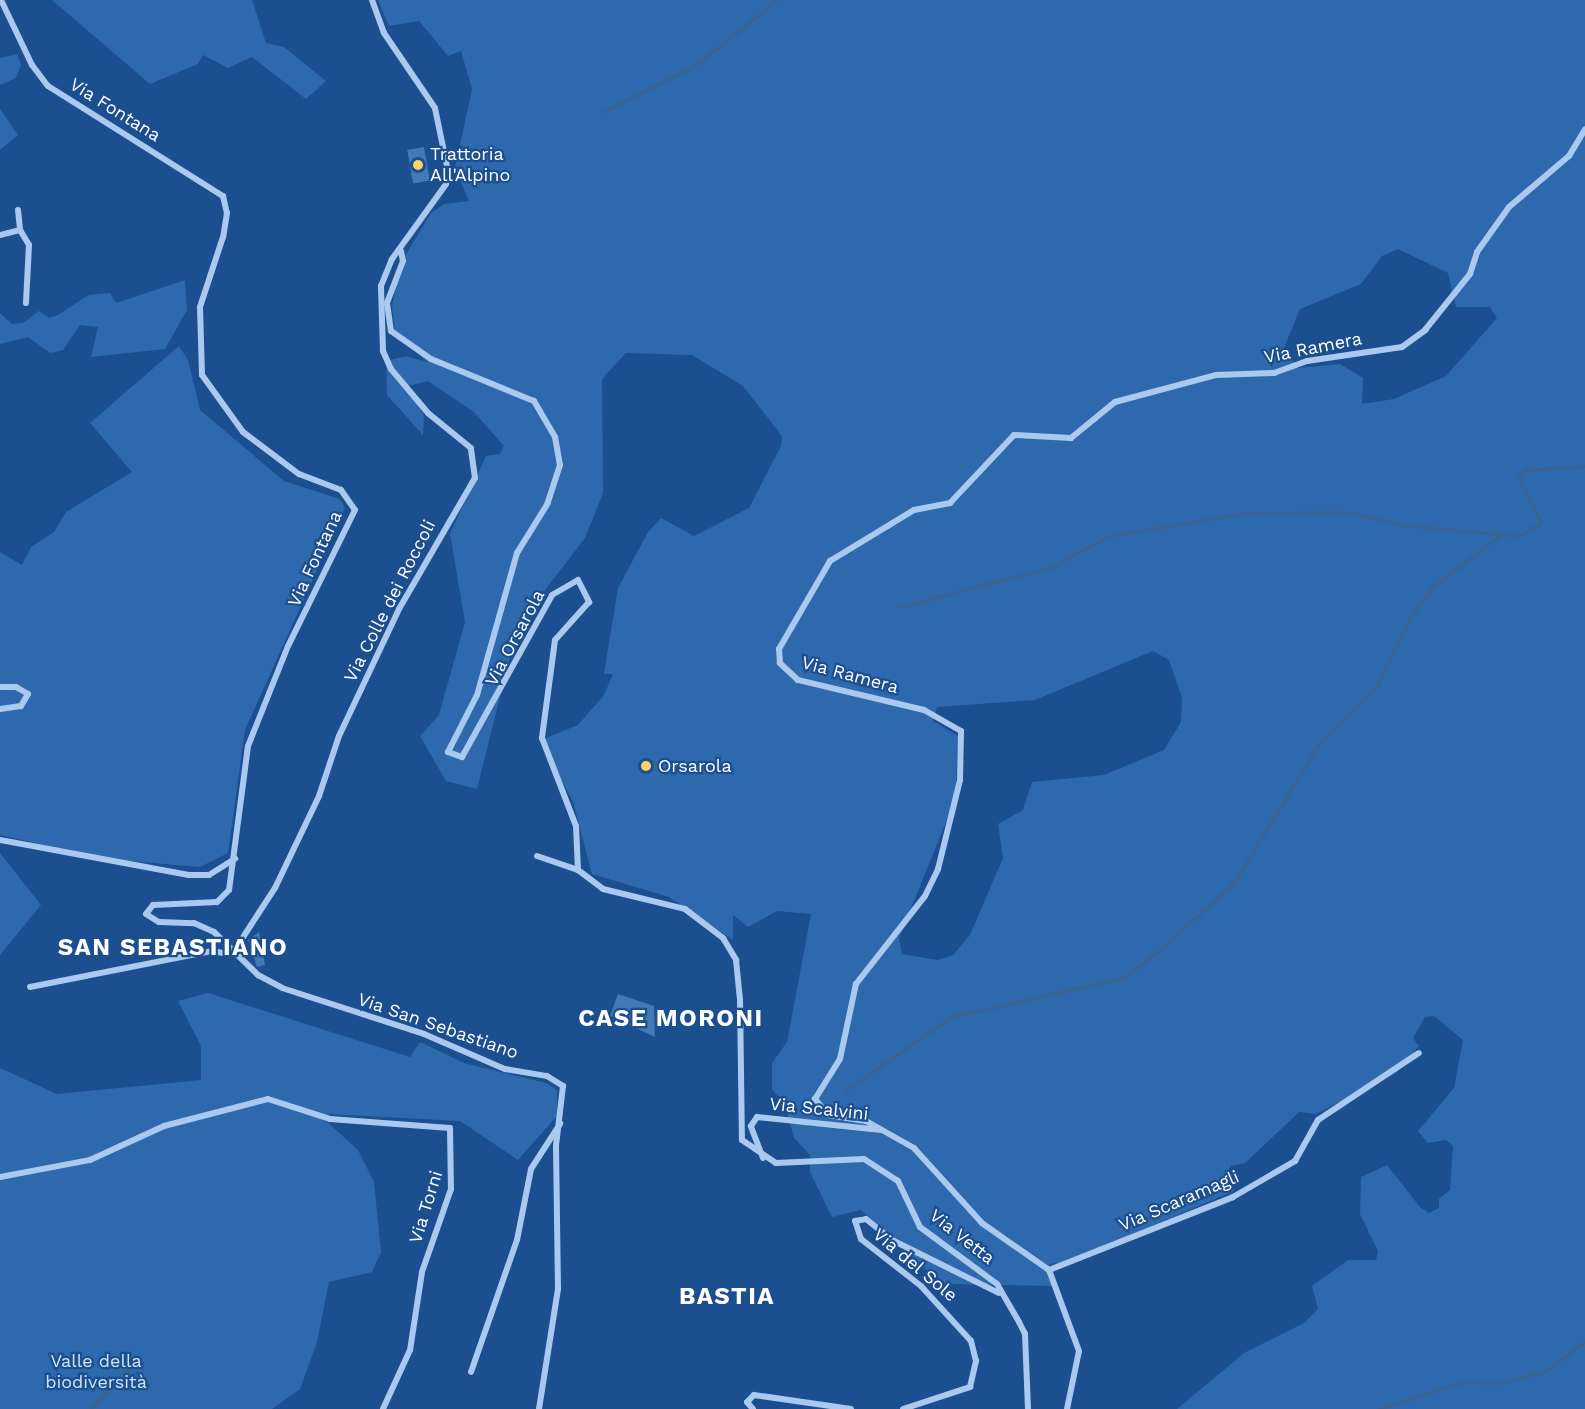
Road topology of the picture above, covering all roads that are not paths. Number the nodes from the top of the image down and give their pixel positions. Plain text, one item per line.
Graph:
1 (1, 0) edge
2 (372, 0) edge
3 (1585, 129) edge
4 (18, 210) dead end
5 (20, 230) junction
6 (0, 235) edge
7 (401, 251) junction
8 (26, 303) dead end
9 (0, 687) edge
10 (0, 709) edge
11 (0, 840) edge
12 (537, 856) dead end
13 (235, 859) junction
14 (578, 870) junction
15 (234, 877) joint
16 (236, 948) junction
17 (30, 987) dead end
18 (1419, 1053) dead end
19 (560, 1124) junction
20 (881, 1130) junction
21 (763, 1159) junction
22 (0, 1177) edge
23 (1049, 1270) junction
24 (999, 1293) junction
25 (471, 1372) dead end
26 (383, 1409) edge
27 (539, 1409) edge
28 (753, 1409) edge
29 (851, 1409) edge
30 (903, 1409) edge
31 (1028, 1409) edge
32 (1067, 1409) edge

1 - 13 street, Via Fontana
2 - 7 street, Via Colle dei Roccoli
3 - 20 street, Via Ramera
4 - 5 street
5 - 6 street
5 - 8 street
7 - 14 street, Via Orsarola
7 - 16 street, Via Colle dei Roccoli
9 - 10 street
11 - 13 street
12 - 14 street
13 - 15 street, Via Fontana
14 - 21 street
15 - 16 street, Via San Sebastiano
16 - 17 street
16 - 19 street, Via San Sebastiano
18 - 23 street, Via Scaramagli
19 - 25 street
19 - 27 street, Via San Sebastiano
20 - 21 street, Via Scalvini
20 - 23 street, Via Scalvini
21 - 24 street, Via Vetta
22 - 26 street, Via Torni
23 - 32 street
24 - 30 street, Via del Sole
24 - 31 street, Via Vetta
28 - 29 street

